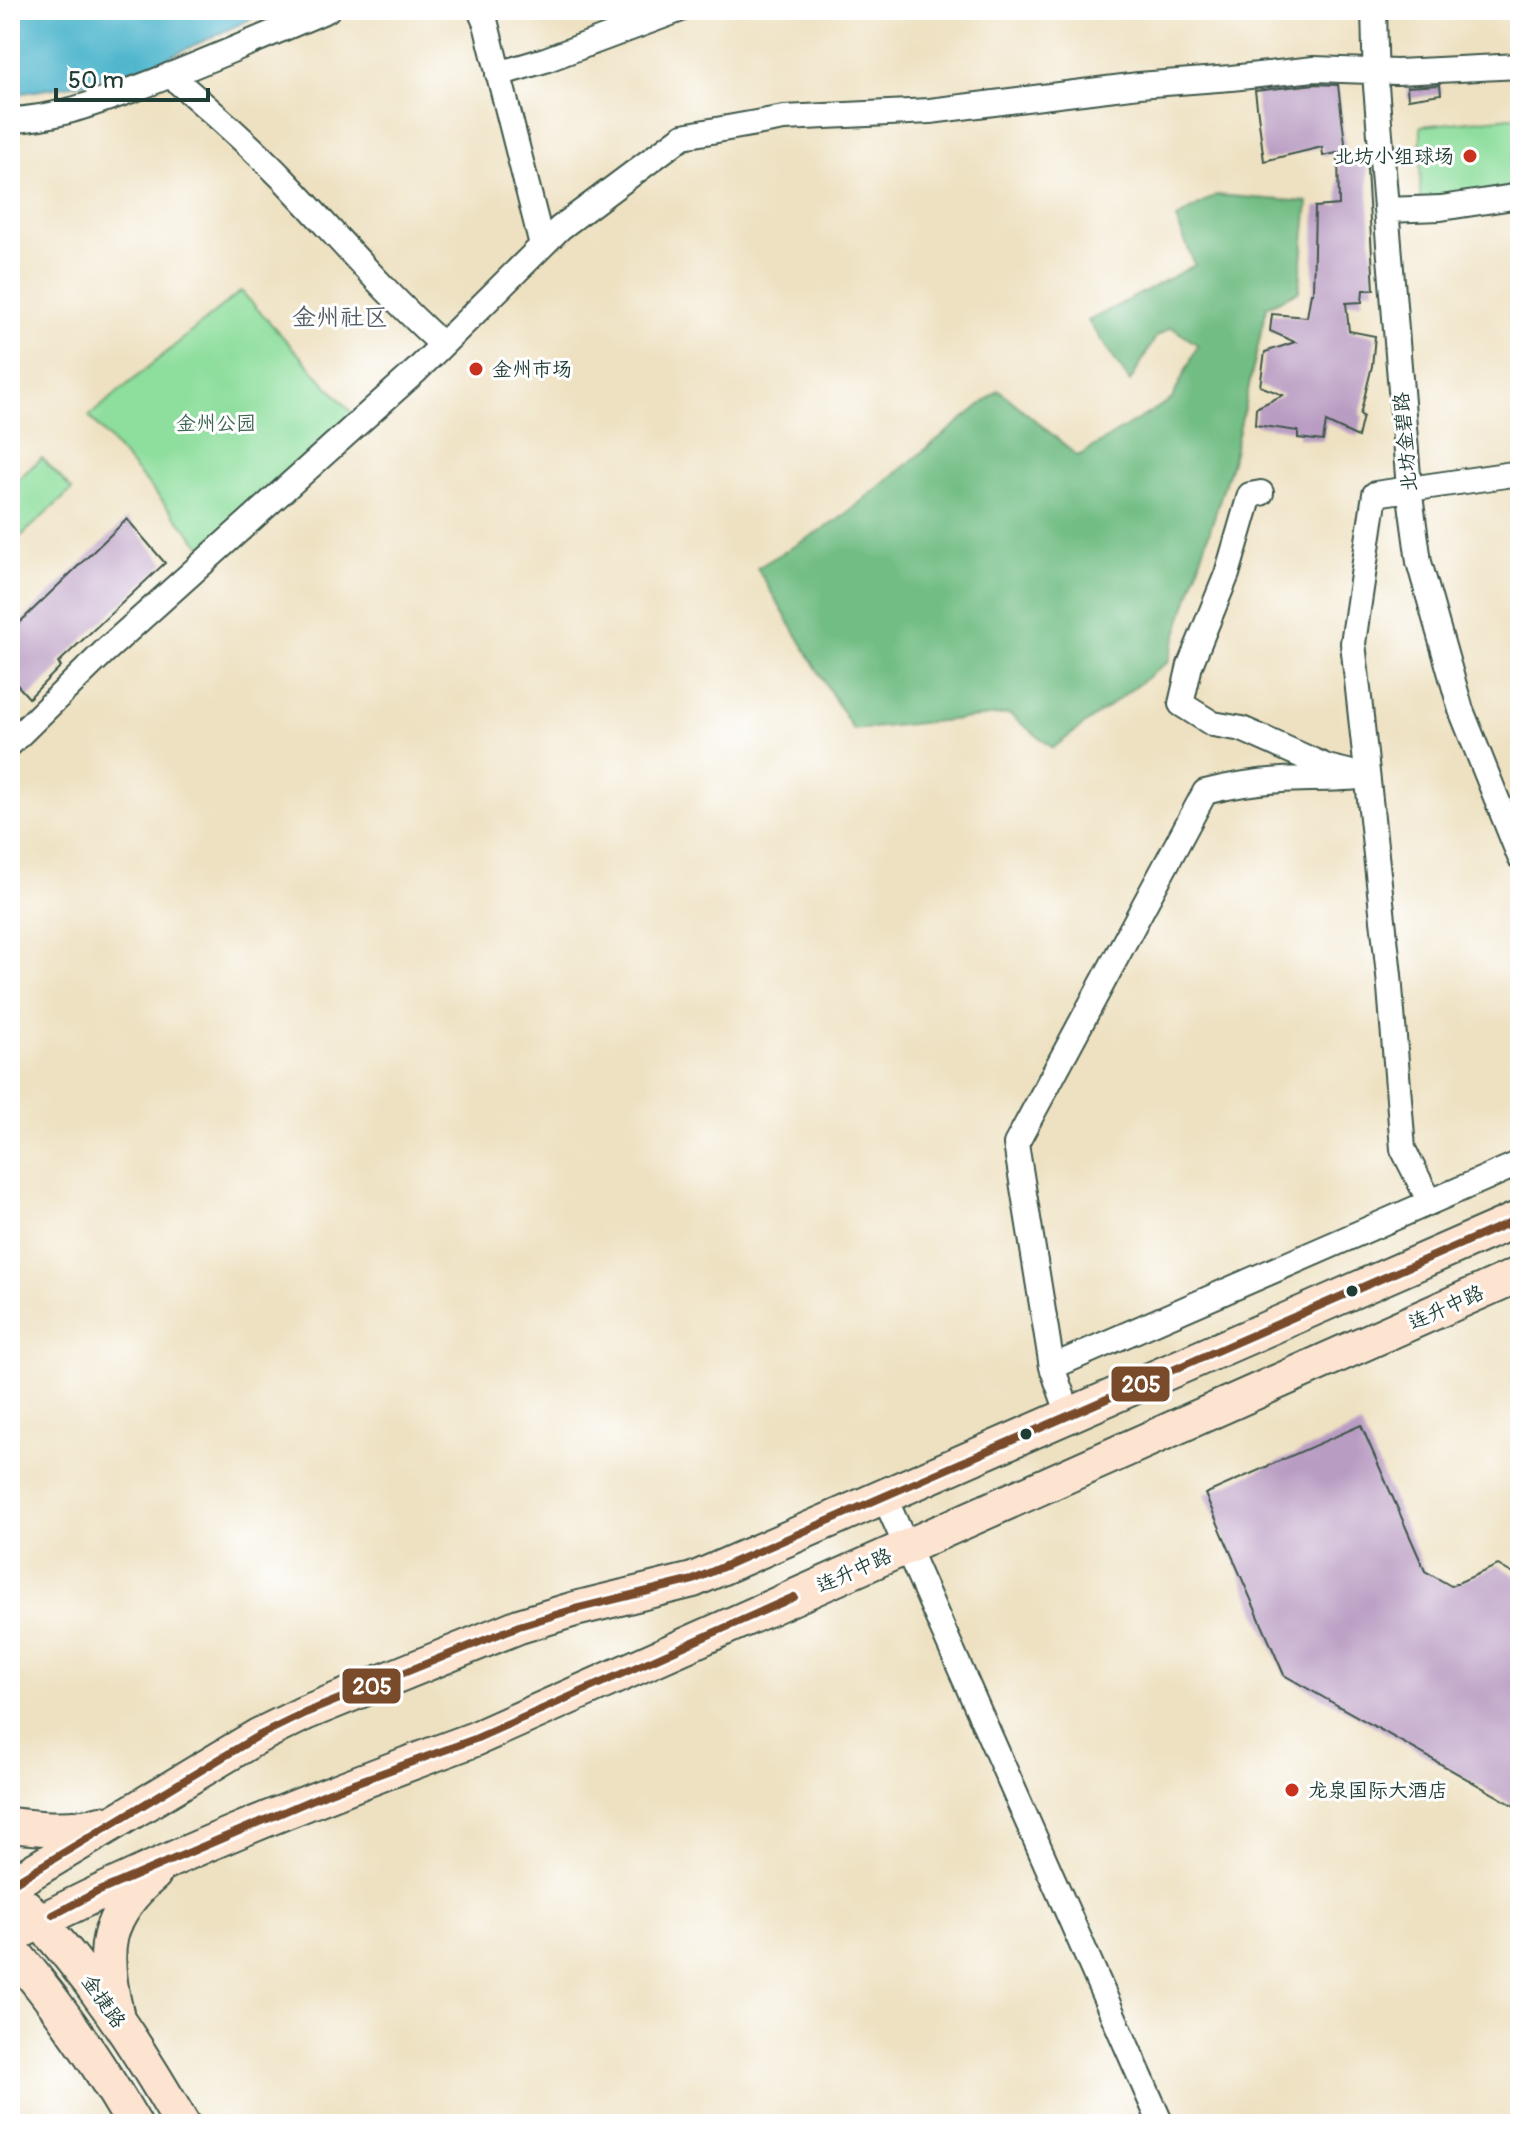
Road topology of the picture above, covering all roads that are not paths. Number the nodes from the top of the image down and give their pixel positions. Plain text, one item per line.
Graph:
1 (327, 10) edge
2 (480, 10) edge
3 (679, 10) edge
4 (1374, 10) edge
5 (1520, 66) edge
6 (1376, 70) junction
7 (498, 74) junction
8 (170, 75) junction
9 (10, 120) edge
10 (1520, 196) edge
11 (1386, 210) junction
12 (542, 245) junction
13 (442, 344) junction
14 (1520, 473) edge
15 (1409, 488) junction
16 (1261, 493) dead end
17 (10, 744) edge
18 (1366, 776) junction
19 (1520, 857) edge
20 (1520, 1163) edge
21 (1430, 1202) junction
22 (1520, 1218) edge
23 (1520, 1274) edge
24 (1052, 1367) junction
25 (1069, 1415) junction
26 (884, 1496) junction
27 (907, 1546) junction
28 (124, 1816) junction
29 (10, 1825) edge
30 (169, 1861) junction
31 (10, 1885) edge
32 (10, 1891) edge
33 (40, 1922) junction
34 (10, 1937) edge
35 (10, 1948) edge
36 (10, 1989) edge
37 (62, 2015) junction
38 (118, 2021) junction
39 (134, 2124) edge
40 (182, 2124) edge
41 (1161, 2124) edge

1 - 8 street
2 - 7 street
3 - 7 street
4 - 6 street, 北坊金碧路
5 - 6 street
6 - 11 street, 北坊金碧路
6 - 12 street
7 - 12 street
8 - 9 street
8 - 13 street
10 - 11 street
11 - 15 street, 北坊金碧路
12 - 13 street
13 - 17 street
14 - 15 street
15 - 18 street
15 - 19 street, 北坊金碧路
16 - 18 street
18 - 21 street
18 - 24 street
20 - 21 street
21 - 24 street
22 - 25 main road
23 - 27 main road, 连升中路
24 - 25 street
25 - 26 main road
26 - 27 street
26 - 28 main road
27 - 30 main road, 连升中路
27 - 41 street
28 - 29 main road
28 - 31 main road
30 - 33 main road, 连升中路
30 - 38 main road
32 - 33 main road, 金捷路
33 - 34 main road, 连升中路
33 - 38 main road, 金捷路
35 - 37 main road
36 - 37 main road
37 - 39 main road
38 - 40 main road, 金捷路

